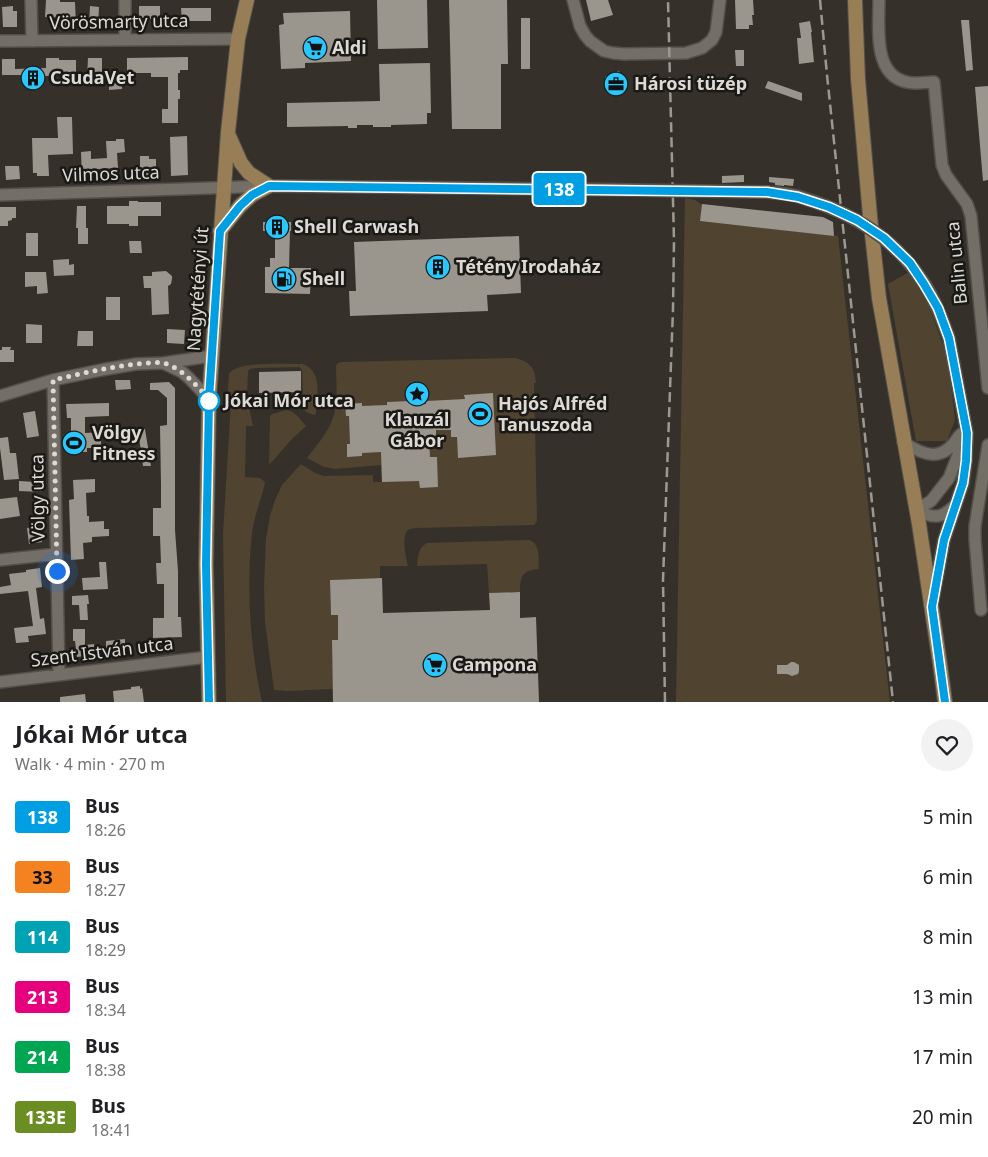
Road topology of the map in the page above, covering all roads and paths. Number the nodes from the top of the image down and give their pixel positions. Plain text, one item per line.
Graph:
1 (31, 0) edge
2 (125, 0) edge
3 (247, 0) edge
4 (573, 0) edge
5 (720, 0) edge
6 (855, 0) edge
7 (879, 0) edge
8 (238, 39) junction
9 (32, 40) junction
10 (125, 40) junction
11 (0, 41) edge
12 (228, 132) junction
13 (269, 186) junction
14 (223, 188) junction
15 (0, 195) edge
16 (220, 231) junction
17 (212, 356) junction
18 (163, 362) junction
19 (53, 380) junction
20 (988, 388) edge
21 (0, 396) edge
22 (209, 399) junction
23 (961, 405) junction
24 (961, 432) junction
25 (903, 442) junction
26 (988, 446) edge
27 (956, 504) junction
28 (916, 510) junction
29 (56, 554) junction
30 (0, 560) edge
31 (932, 607) junction
32 (981, 610) dead end
33 (208, 657) junction
34 (59, 674) junction
35 (0, 682) edge
36 (209, 702) edge
37 (945, 702) edge

1 - 9 street
2 - 10 street
3 - 8 main road, Nagytétényi út
4 - 5 street
6 - 25 main road
7 - 20 street, Balin utca
8 - 10 street, Vörösmarty utca
8 - 12 main road, Nagytétényi út
9 - 10 street, Vörösmarty utca
9 - 11 street, Vörösmarty utca
12 - 13 main road
12 - 14 main road, Nagytétényi út
13 - 14 street, Vilmos utca
13 - 16 main road
13 - 23 street, Vilmos utca, bridge
14 - 15 street, Vilmos utca
14 - 16 main road, Nagytétényi út
16 - 17 main road, Nagytétényi út
17 - 18 street
17 - 22 main road, Nagytétényi út
18 - 19 street
18 - 22 street
19 - 21 street
19 - 29 street, Völgy utca
22 - 33 main road, Nagytétényi út
23 - 24 street
23 - 27 street
24 - 25 street
24 - 28 street
25 - 28 main road
26 - 32 street
27 - 28 street
27 - 31 street
28 - 31 main road
29 - 30 street
29 - 34 street, Völgy utca
31 - 37 main road
33 - 34 street, Szent István utca
33 - 36 main road, Nagytétényi út
34 - 35 street, Szent István utca

